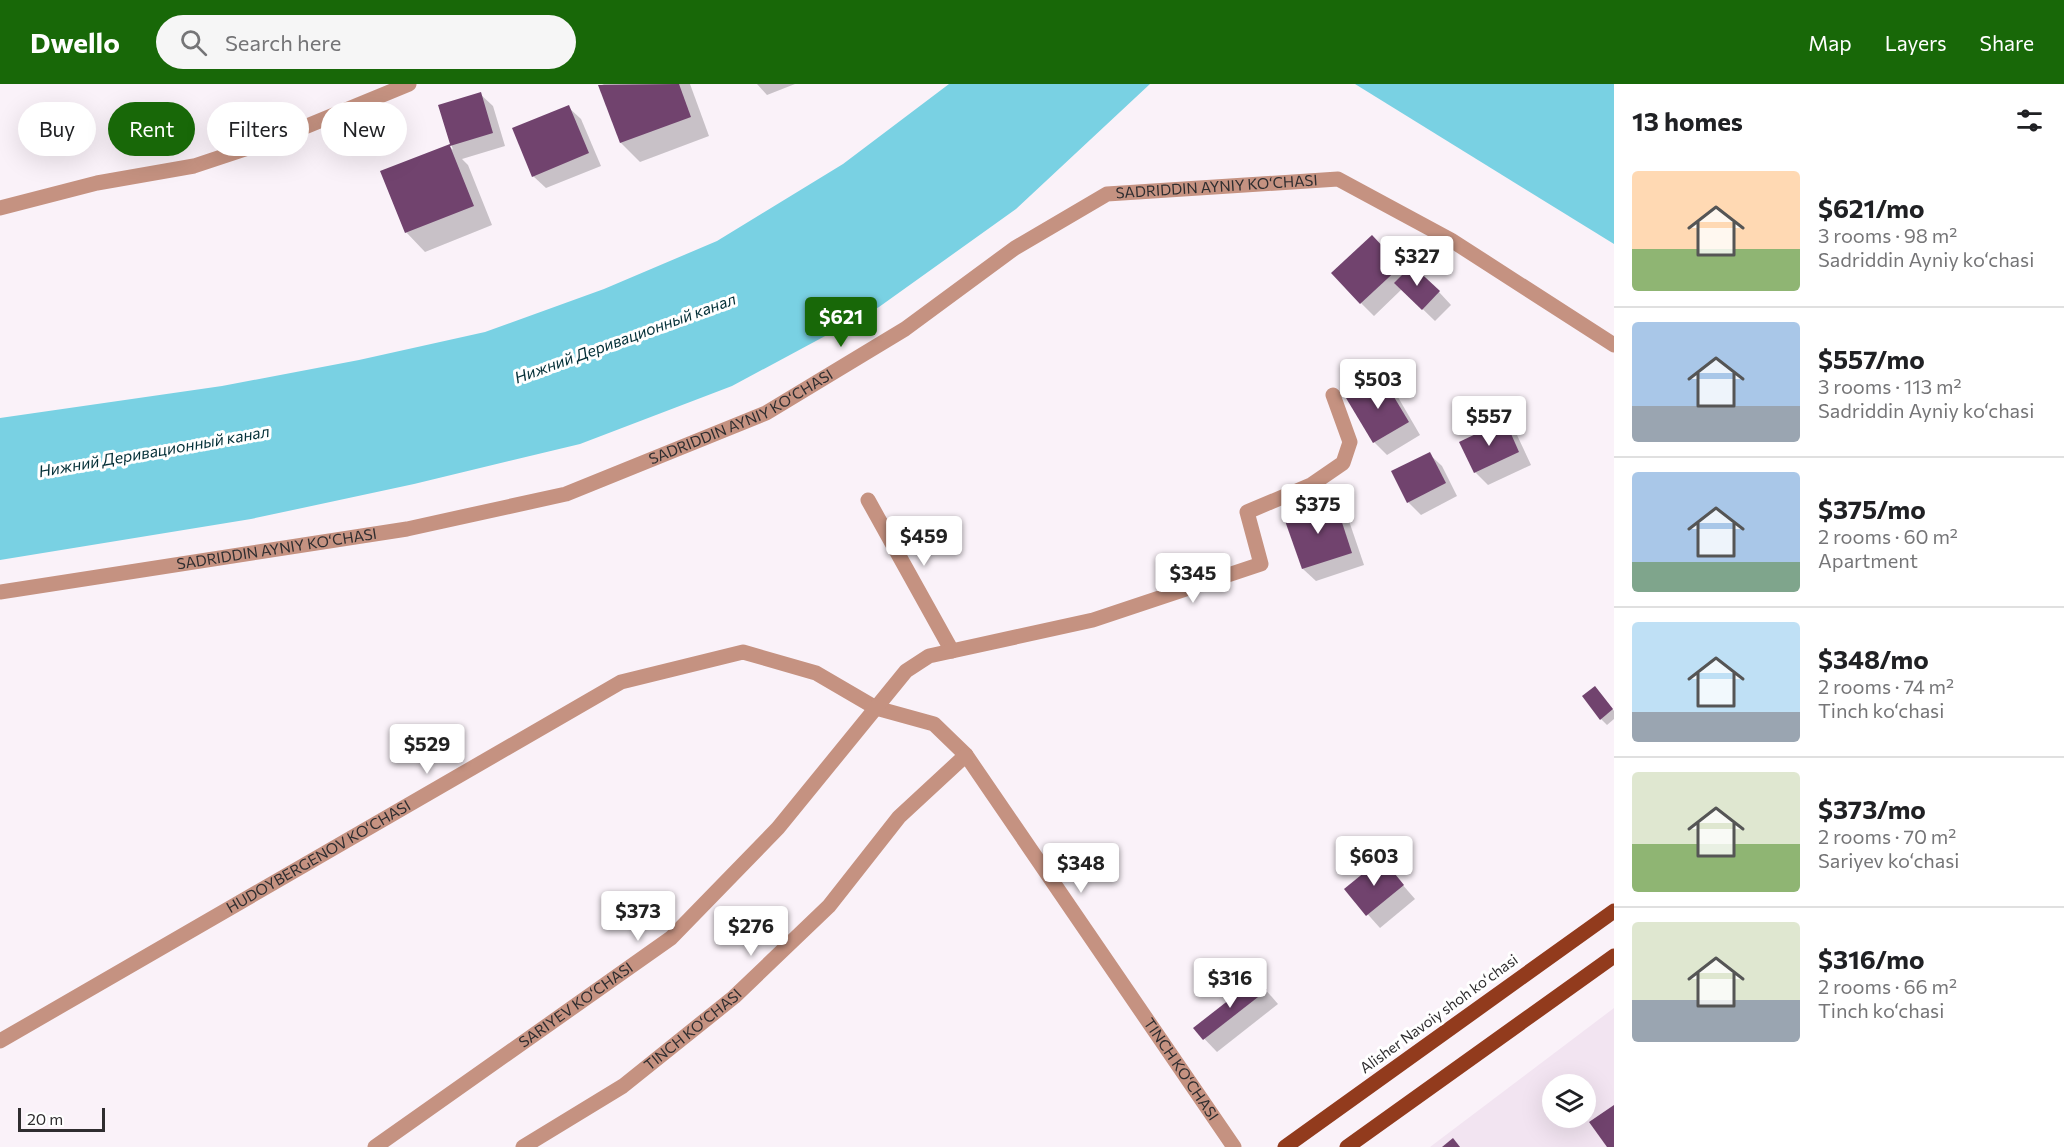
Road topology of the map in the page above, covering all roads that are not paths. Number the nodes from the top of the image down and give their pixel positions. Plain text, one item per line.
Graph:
1 (409, 84) edge
2 (0, 208) edge
3 (1614, 345) edge
4 (1333, 395) dead end
5 (868, 500) dead end
6 (0, 592) edge
7 (952, 651) junction
8 (876, 708) junction
9 (966, 755) junction
10 (1614, 911) edge
11 (1614, 956) edge
12 (0, 1041) edge
13 (375, 1147) edge
14 (523, 1147) edge
15 (1234, 1147) edge
16 (1285, 1147) edge
17 (1347, 1147) edge

1 - 2 street
3 - 6 street, SADRIDDIN AYNIY KO‘CHASI
4 - 7 street, SARIYEV KO‘CHASI
5 - 7 street
7 - 8 street, SARIYEV KO‘CHASI
8 - 9 street, TINCH KO‘CHASI
8 - 12 street, HUDOYBERGENOV KO‘CHASI
8 - 13 street, SARIYEV KO‘CHASI
9 - 14 street, TINCH KO‘CHASI
9 - 15 street, TINCH KO‘CHASI
10 - 16 main road, Alisher Navoiy shoh koʻchasi
11 - 17 main road

